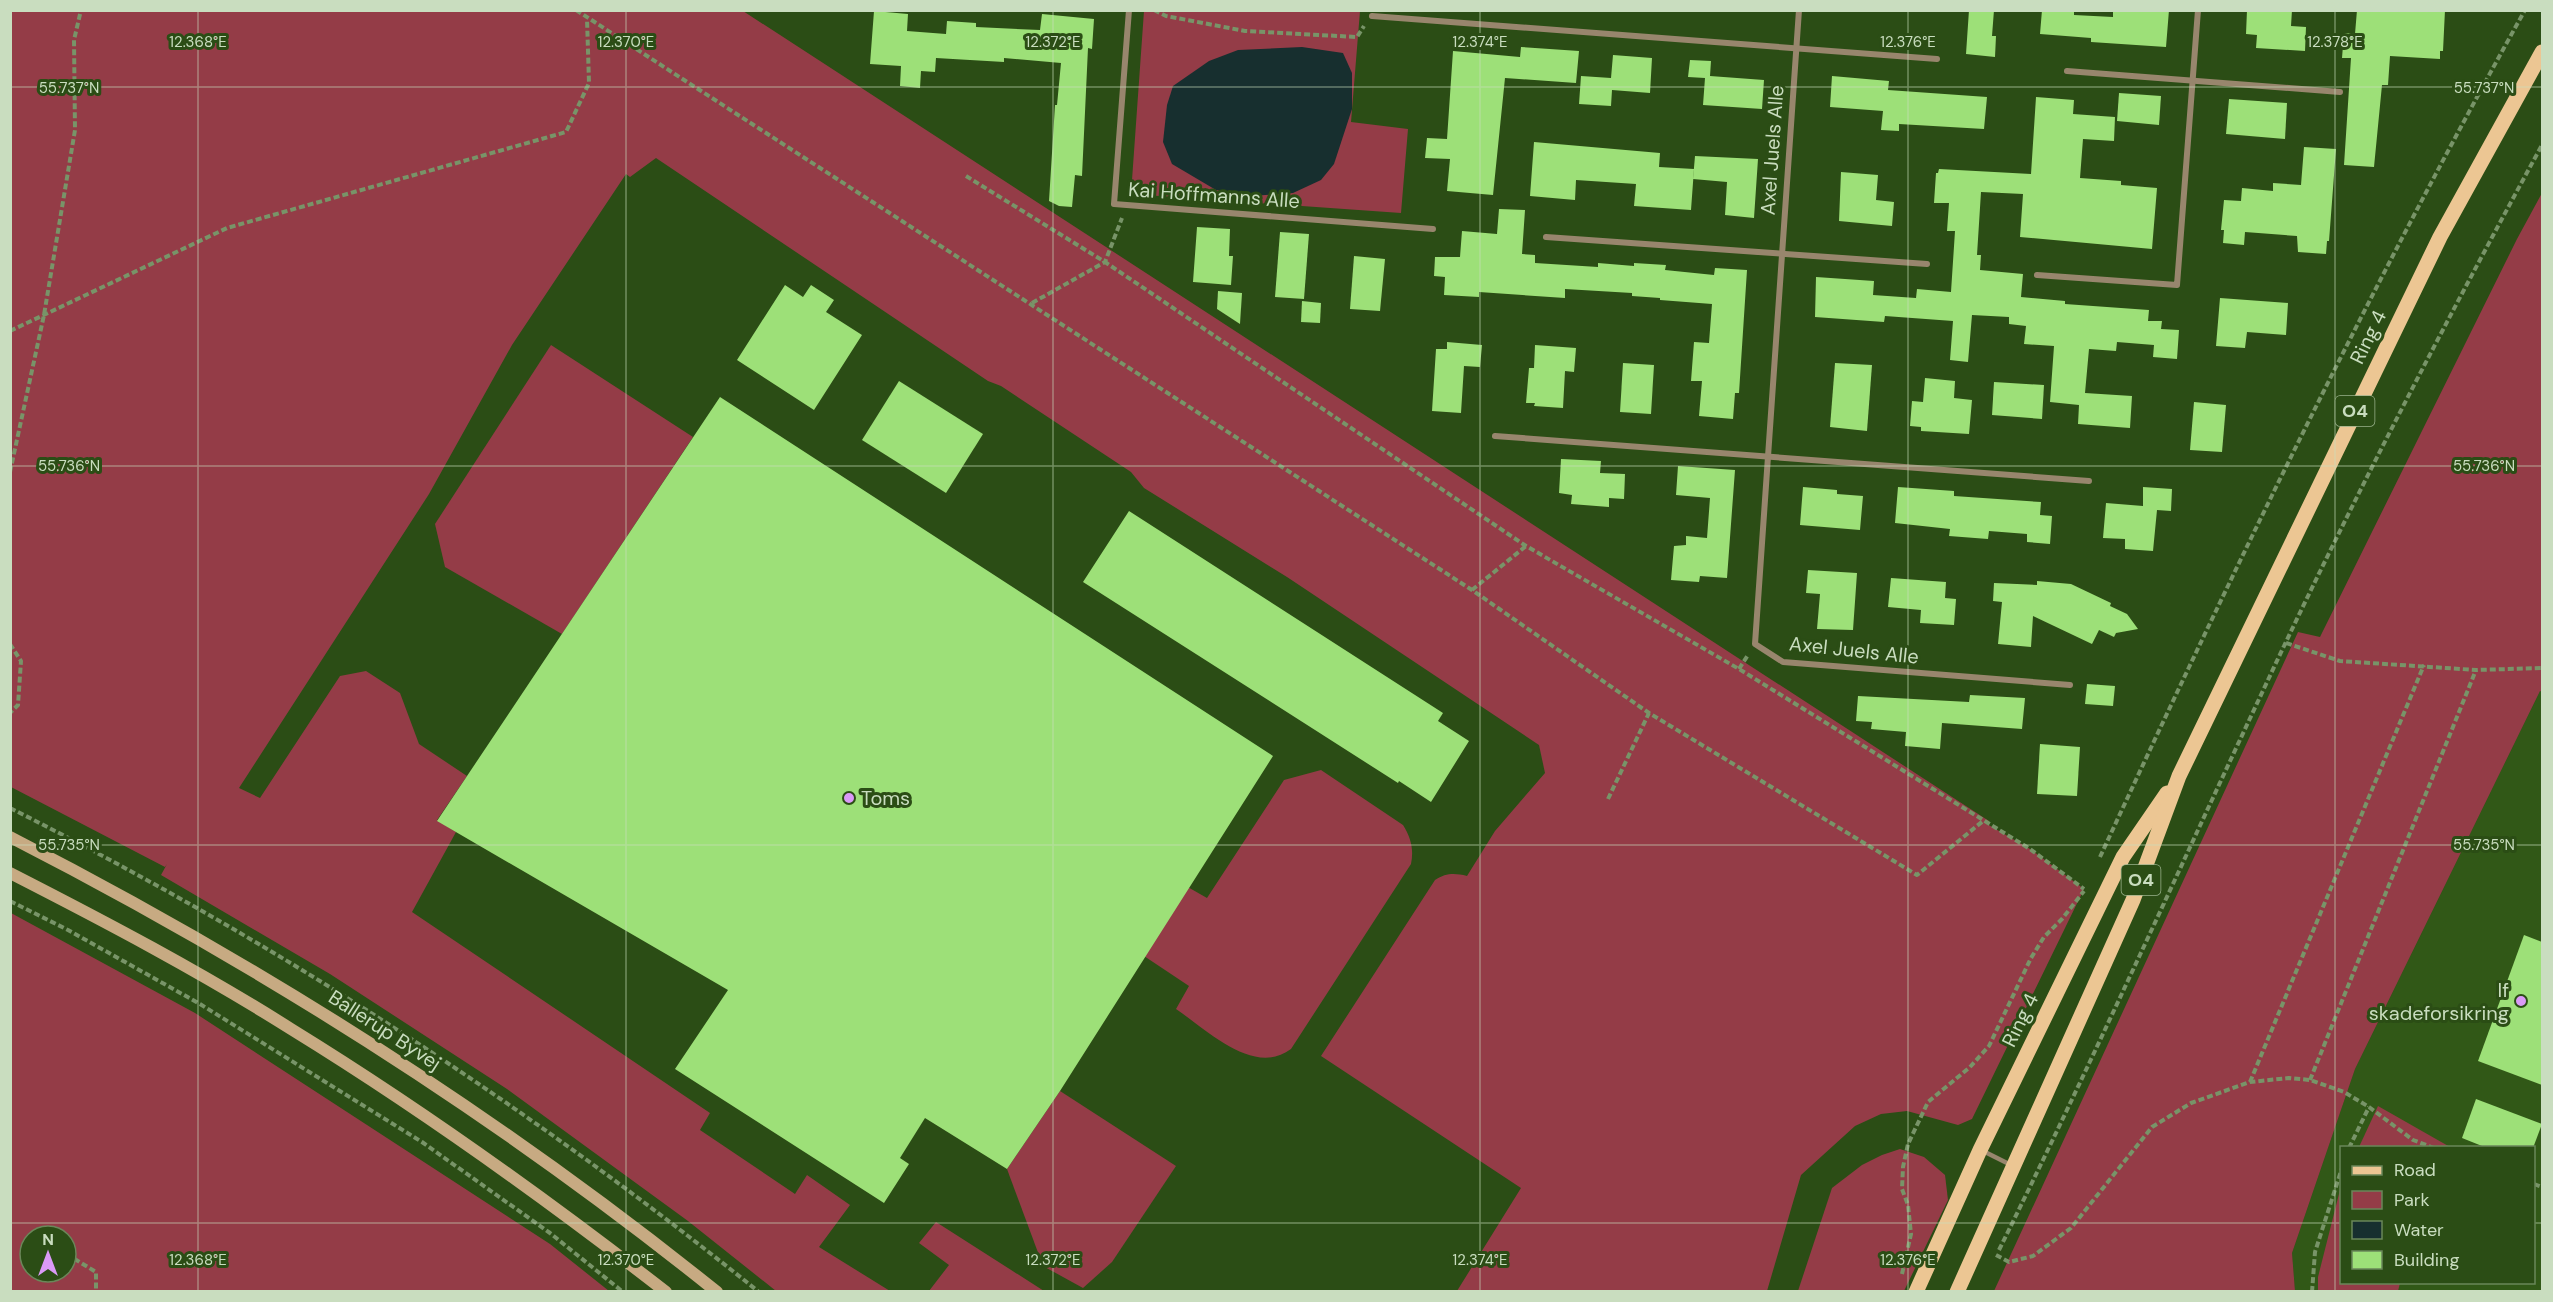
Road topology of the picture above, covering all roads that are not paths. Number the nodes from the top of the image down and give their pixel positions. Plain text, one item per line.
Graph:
1 (1129, 10) edge
2 (1800, 10) edge
3 (2198, 10) edge
4 (1372, 16) road end
5 (1796, 48) junction
6 (2542, 52) edge
7 (1937, 59) dead end
8 (2067, 71) dead end
9 (2192, 81) junction
10 (2340, 92) dead end
11 (1433, 229) dead end
12 (1546, 237) dead end
13 (1781, 254) junction
14 (1928, 264) dead end
15 (2037, 274) dead end
16 (1495, 436) dead end
17 (1766, 457) junction
18 (2089, 481) dead end
19 (2070, 685) dead end
20 (2179, 776) junction
21 (10, 837) edge
22 (10, 873) edge
23 (1980, 1150) junction
24 (2014, 1167) junction
25 (666, 1292) edge
26 (717, 1292) edge
27 (1916, 1292) edge
28 (1957, 1292) edge

1 - 11 street, Kai Hoffmanns Alle
2 - 5 street, Axel Juels Alle
3 - 9 street
4 - 5 street
5 - 7 street
5 - 13 street, Axel Juels Alle
6 - 20 main road, Ring 4 / O4
8 - 9 street
9 - 10 street
9 - 15 street
12 - 13 street
13 - 14 street
13 - 17 street, Axel Juels Alle
16 - 17 street
17 - 18 street
17 - 19 street, Axel Juels Alle
20 - 23 main road, Ring 4 / O4
20 - 24 main road, Ring 4 / O4
21 - 26 main road, Ballerup Byvej
22 - 25 main road
23 - 24 lane
23 - 27 main road, Ring 4 / O4
24 - 28 main road, Ring 4 / O4

